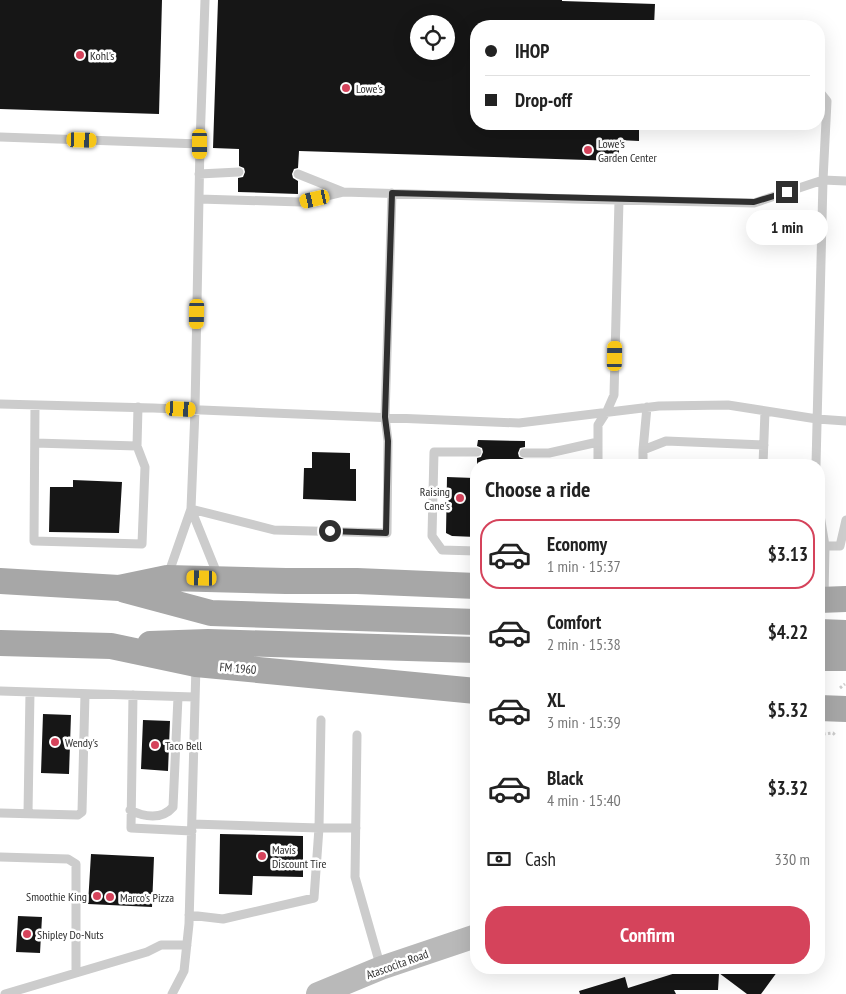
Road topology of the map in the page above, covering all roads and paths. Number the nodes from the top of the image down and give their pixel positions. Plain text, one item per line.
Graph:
1 (205, 0) edge
2 (825, 98) edge
3 (0, 137) edge
4 (200, 144) junction
5 (239, 172) dead end
6 (199, 174) junction
7 (298, 174) dead end
8 (823, 180) junction
9 (846, 181) edge
10 (343, 192) junction
11 (392, 193) junction
12 (199, 199) junction
13 (619, 200) junction
14 (0, 404) edge
15 (36, 405) junction
16 (647, 407) junction
17 (138, 408) junction
18 (195, 410) junction
19 (607, 411) junction
20 (765, 411) junction
21 (385, 417) junction
22 (816, 419) junction
23 (846, 421) edge
24 (598, 442) junction
25 (35, 443) junction
26 (764, 445) junction
27 (137, 446) junction
28 (643, 450) junction
29 (477, 452) dead end
30 (524, 453) dead end
31 (598, 459) edge
32 (643, 459) edge
33 (763, 459) edge
34 (816, 459) edge
35 (191, 509) junction
36 (846, 520) edge
37 (825, 546) edge
38 (843, 546) edge
39 (470, 551) edge
40 (825, 566) edge
41 (167, 578) junction
42 (219, 579) junction
43 (0, 581) edge
44 (470, 586) edge
45 (119, 588) junction
46 (830, 600) edge
47 (470, 622) edge
48 (825, 631) edge
49 (825, 632) edge
50 (846, 633) edge
51 (0, 643) edge
52 (112, 646) junction
53 (470, 650) edge
54 (825, 658) edge
55 (846, 658) edge
56 (196, 664) junction
57 (470, 690) edge
58 (0, 691) edge
59 (30, 692) junction
60 (85, 694) junction
61 (133, 695) junction
62 (178, 696) junction
63 (194, 697) junction
64 (825, 708) edge
65 (846, 709) edge
66 (321, 720) dead end
67 (825, 734) edge
68 (357, 735) dead end
69 (836, 736) dead end
70 (130, 810) junction
71 (0, 813) edge
72 (28, 813) junction
73 (192, 828) junction
74 (319, 828) junction
75 (356, 828) junction
76 (0, 857) edge
77 (190, 915) junction
78 (470, 938) edge
79 (187, 945) junction
80 (381, 968) junction
81 (76, 972) junction
82 (5, 994) edge
83 (172, 994) edge
84 (318, 994) edge

1 - 4 lane
2 - 8 lane
3 - 4 lane
4 - 6 lane
5 - 6 lane
6 - 12 lane
7 - 10 lane
8 - 9 lane
8 - 13 lane
8 - 22 lane
10 - 11 lane
10 - 12 lane
11 - 13 lane
11 - 21 lane
12 - 18 lane
13 - 19 lane
14 - 15 lane
15 - 17 lane
15 - 25 lane
16 - 19 lane
16 - 20 lane
16 - 28 lane
17 - 18 lane
17 - 27 lane
18 - 21 lane
18 - 35 lane
19 - 21 lane
19 - 24 lane
20 - 22 lane
20 - 26 lane
21 - 35 lane
22 - 23 lane
22 - 34 lane
24 - 30 lane
24 - 31 lane
25 - 27 lane
25 - 27 lane
26 - 28 lane
26 - 33 lane
28 - 32 lane
29 - 39 lane
35 - 41 lane
35 - 42 lane
36 - 38 lane
37 - 38 lane
40 - 46 lane
41 - 42 main road
41 - 45 main road
42 - 44 main road
43 - 45 main road
45 - 47 main road
46 - 48 main road
49 - 50 main road, bridge
51 - 52 main road, FM 1960 / FM 1960
52 - 53 main road
52 - 56 main road, FM 1960 / FM 1960
54 - 55 main road, bridge
56 - 57 main road, FM 1960 / FM 1960
56 - 63 lane
58 - 59 lane
59 - 60 lane
59 - 72 lane
60 - 61 lane
60 - 72 lane
61 - 62 lane
61 - 70 lane
62 - 63 lane
62 - 70 lane
63 - 73 lane
64 - 65 main road
66 - 74 lane
67 - 69 path
68 - 75 lane
70 - 73 lane
71 - 72 lane
73 - 74 lane
73 - 77 lane
74 - 75 lane
74 - 77 lane
75 - 80 lane
76 - 81 lane
77 - 79 lane
78 - 80 main road, Atascocita Road
79 - 81 lane
79 - 83 lane
80 - 84 main road, Atascocita Road
81 - 82 lane

